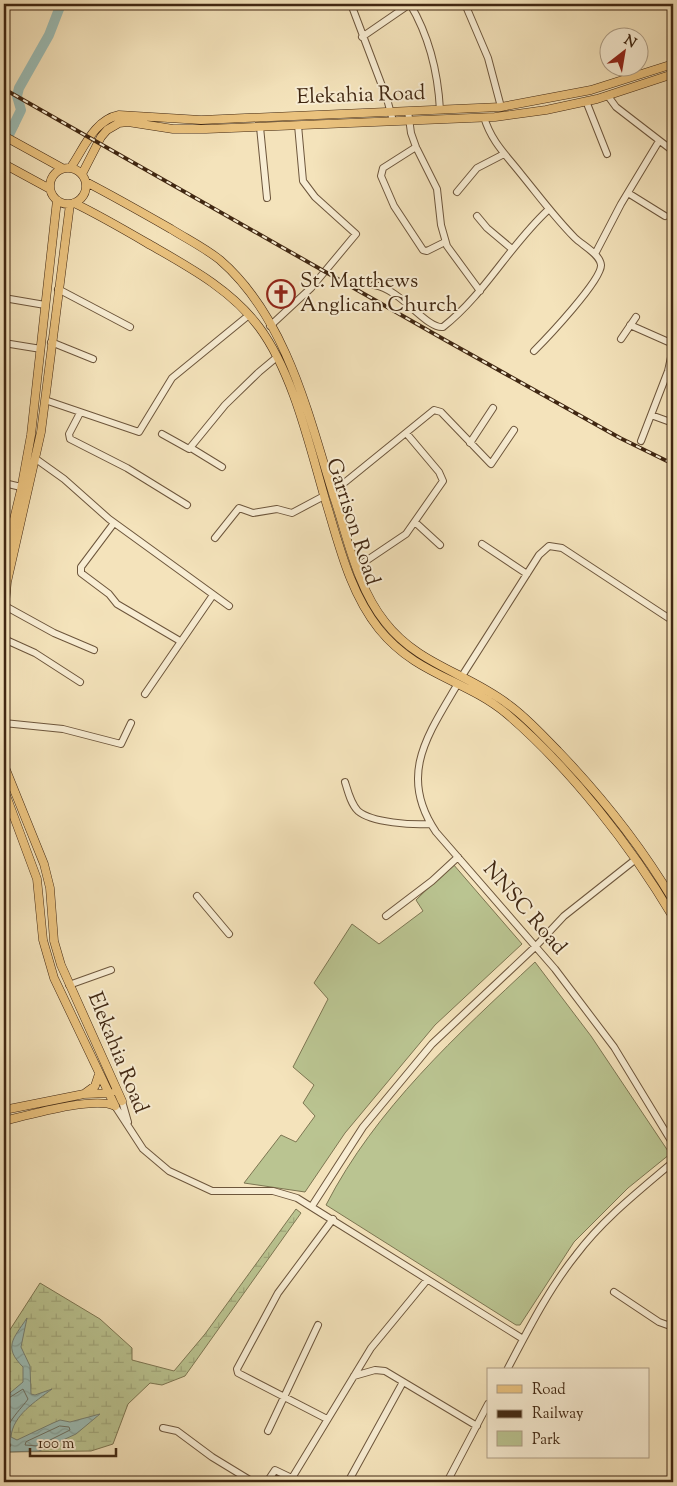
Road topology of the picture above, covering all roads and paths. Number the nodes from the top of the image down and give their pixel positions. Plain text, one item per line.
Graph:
1 (350, 4) edge
2 (410, 4) edge
3 (465, 4) edge
4 (362, 37) junction
5 (673, 64) edge
6 (673, 74) edge
7 (608, 96) junction
8 (586, 101) junction
9 (501, 107) junction
10 (440, 110) junction
11 (408, 111) junction
12 (392, 112) junction
13 (484, 117) junction
14 (393, 120) junction
15 (410, 120) junction
16 (298, 124) junction
17 (260, 127) junction
18 (4, 136) edge
19 (659, 141) junction
20 (416, 147) junction
21 (673, 151) edge
22 (504, 154) junction
23 (607, 154) dead end
24 (4, 164) edge
25 (70, 167) junction
26 (62, 168) junction
27 (82, 174) junction
28 (86, 182) junction
29 (50, 189) junction
30 (457, 192) dead end
31 (628, 193) junction
32 (267, 198) dead end
33 (57, 200) junction
34 (72, 204) junction
35 (548, 210) junction
36 (477, 216) dead end
37 (665, 216) dead end
38 (445, 242) junction
39 (512, 249) junction
40 (595, 254) junction
41 (374, 285) dead end
42 (58, 289) junction
43 (480, 291) junction
44 (4, 298) edge
45 (45, 305) junction
46 (248, 315) junction
47 (636, 317) dead end
48 (630, 325) junction
49 (270, 326) junction
50 (130, 327) dead end
51 (621, 339) dead end
52 (52, 342) junction
53 (4, 343) edge
54 (673, 344) edge
55 (41, 349) junction
56 (673, 349) edge
57 (534, 351) dead end
58 (277, 358) junction
59 (93, 359) dead end
60 (45, 400) junction
61 (493, 408) dead end
62 (80, 413) junction
63 (651, 415) junction
64 (673, 423) edge
65 (514, 430) dead end
66 (162, 434) dead end
67 (407, 434) junction
68 (641, 441) dead end
69 (470, 443) junction
70 (191, 448) junction
71 (36, 459) junction
72 (222, 467) dead end
73 (4, 483) edge
74 (21, 487) junction
75 (333, 492) junction
76 (324, 496) junction
77 (187, 505) dead end
78 (114, 523) junction
79 (416, 523) junction
80 (215, 538) dead end
81 (482, 544) dead end
82 (440, 545) dead end
83 (4, 561) edge
84 (357, 567) junction
85 (527, 574) junction
86 (214, 595) junction
87 (5, 606) edge
88 (229, 606) dead end
89 (4, 615) edge
90 (673, 621) edge
91 (4, 639) edge
92 (180, 641) junction
93 (94, 650) dead end
94 (462, 676) junction
95 (80, 682) dead end
96 (457, 685) junction
97 (145, 694) dead end
98 (132, 723) dead end
99 (4, 724) edge
100 (4, 765) edge
101 (345, 782) dead end
102 (4, 790) edge
103 (430, 824) junction
104 (458, 857) junction
105 (636, 859) junction
106 (197, 896) dead end
107 (673, 900) edge
108 (386, 916) dead end
109 (673, 917) edge
110 (229, 934) dead end
111 (536, 946) junction
112 (110, 970) dead end
113 (70, 985) junction
114 (98, 1074) junction
115 (112, 1078) junction
116 (108, 1092) junction
117 (84, 1094) junction
118 (90, 1102) junction
119 (119, 1104) junction
120 (4, 1110) edge
121 (4, 1121) edge
122 (673, 1144) edge
123 (673, 1162) edge
124 (312, 1206) junction
125 (333, 1219) junction
126 (427, 1280) junction
127 (614, 1292) dead end
128 (318, 1325) dead end
129 (673, 1327) edge
130 (523, 1339) junction
131 (507, 1368) edge
132 (354, 1376) junction
133 (403, 1382) junction
134 (284, 1396) junction
135 (487, 1406) edge
136 (327, 1419) junction
137 (477, 1426) junction
138 (163, 1428) dead end
139 (268, 1431) dead end
140 (292, 1478) junction
141 (253, 1482) edge
142 (267, 1482) edge
143 (300, 1482) edge
144 (348, 1482) edge
145 (447, 1482) edge

1 - 4 street
2 - 4 street
2 - 10 street
3 - 9 street
4 - 12 street
5 - 9 main road, Elekahia Road
6 - 7 main road, Elekahia Road
7 - 8 main road, Elekahia Road
7 - 19 street
8 - 13 main road, Elekahia Road
8 - 23 street
9 - 10 main road, Elekahia Road
10 - 11 main road, Elekahia Road
11 - 12 main road, Elekahia Road
11 - 15 street
12 - 14 street
12 - 25 main road, Elekahia Road
13 - 15 main road, Elekahia Road
13 - 22 street
14 - 15 main road, Elekahia Road
14 - 16 main road, Elekahia Road
15 - 20 street
16 - 17 main road, Elekahia Road
16 - 49 street
17 - 27 main road, Elekahia Road
17 - 32 street
18 - 26 main road
19 - 21 street
19 - 31 street
20 - 38 street
20 - 38 street
22 - 30 street
22 - 35 street
24 - 29 main road
25 - 26 main road
25 - 27 main road
26 - 29 main road
27 - 28 main road
28 - 34 main road
28 - 49 main road, Garrison Road
29 - 33 main road
31 - 37 street
31 - 40 street
33 - 34 main road
33 - 45 main road
34 - 42 main road
34 - 46 main road, Garrison Road
35 - 39 street
35 - 40 street
36 - 39 street
38 - 43 street
39 - 43 street
40 - 57 street
41 - 43 street
42 - 50 street
42 - 52 main road
44 - 45 street
45 - 55 main road
46 - 58 main road, Garrison Road
46 - 62 street
47 - 48 street
48 - 51 street
48 - 54 street
49 - 75 main road, Garrison Road
52 - 59 street
52 - 60 main road
53 - 55 street
55 - 74 main road
56 - 63 street
58 - 70 street
58 - 76 main road, Garrison Road
60 - 62 street
60 - 71 main road
61 - 69 street
62 - 77 street
63 - 64 street
63 - 68 street
65 - 69 street
66 - 70 street
67 - 69 street
67 - 75 street
67 - 79 street
70 - 72 street
71 - 78 street
71 - 87 main road
73 - 74 street
74 - 83 main road
75 - 84 main road, Garrison Road
76 - 80 street
76 - 96 main road, Garrison Road
78 - 86 street
78 - 92 street
79 - 82 street
79 - 84 street
81 - 85 street
84 - 94 main road, Garrison Road
85 - 90 street
85 - 94 street
86 - 88 street
86 - 92 street
87 - 89 main road
87 - 93 street
91 - 95 street
92 - 97 street
94 - 107 main road, Garrison Road
96 - 103 street, NNSC Road
96 - 105 main road, Garrison Road
98 - 99 street
100 - 113 main road, Elekahia Road
101 - 103 street
102 - 114 main road, Elekahia Road
103 - 104 street, NNSC Road
104 - 108 street
104 - 111 street, NNSC Road
105 - 109 main road, Garrison Road
105 - 111 street
106 - 110 street
111 - 122 street, NNSC Road
111 - 124 street
112 - 113 street
113 - 115 main road, Elekahia Road
114 - 116 main road, Elekahia Road
114 - 117 main road
115 - 116 main road
115 - 119 main road, Elekahia Road
116 - 117 main road
116 - 118 main road
116 - 119 main road, Elekahia Road
117 - 120 main road
118 - 119 main road
118 - 121 main road
119 - 124 street, Elekahia Road
123 - 130 street
124 - 125 street, Elekahia Road
125 - 126 street, Elekahia Road
125 - 134 street
126 - 130 street, Elekahia Road
126 - 132 street
127 - 129 street
128 - 134 street
130 - 131 street
132 - 133 street
132 - 136 street
133 - 137 street
133 - 144 street
134 - 136 street
134 - 139 street
135 - 137 street
136 - 140 street
137 - 145 street
138 - 141 street
140 - 142 street
140 - 143 street

